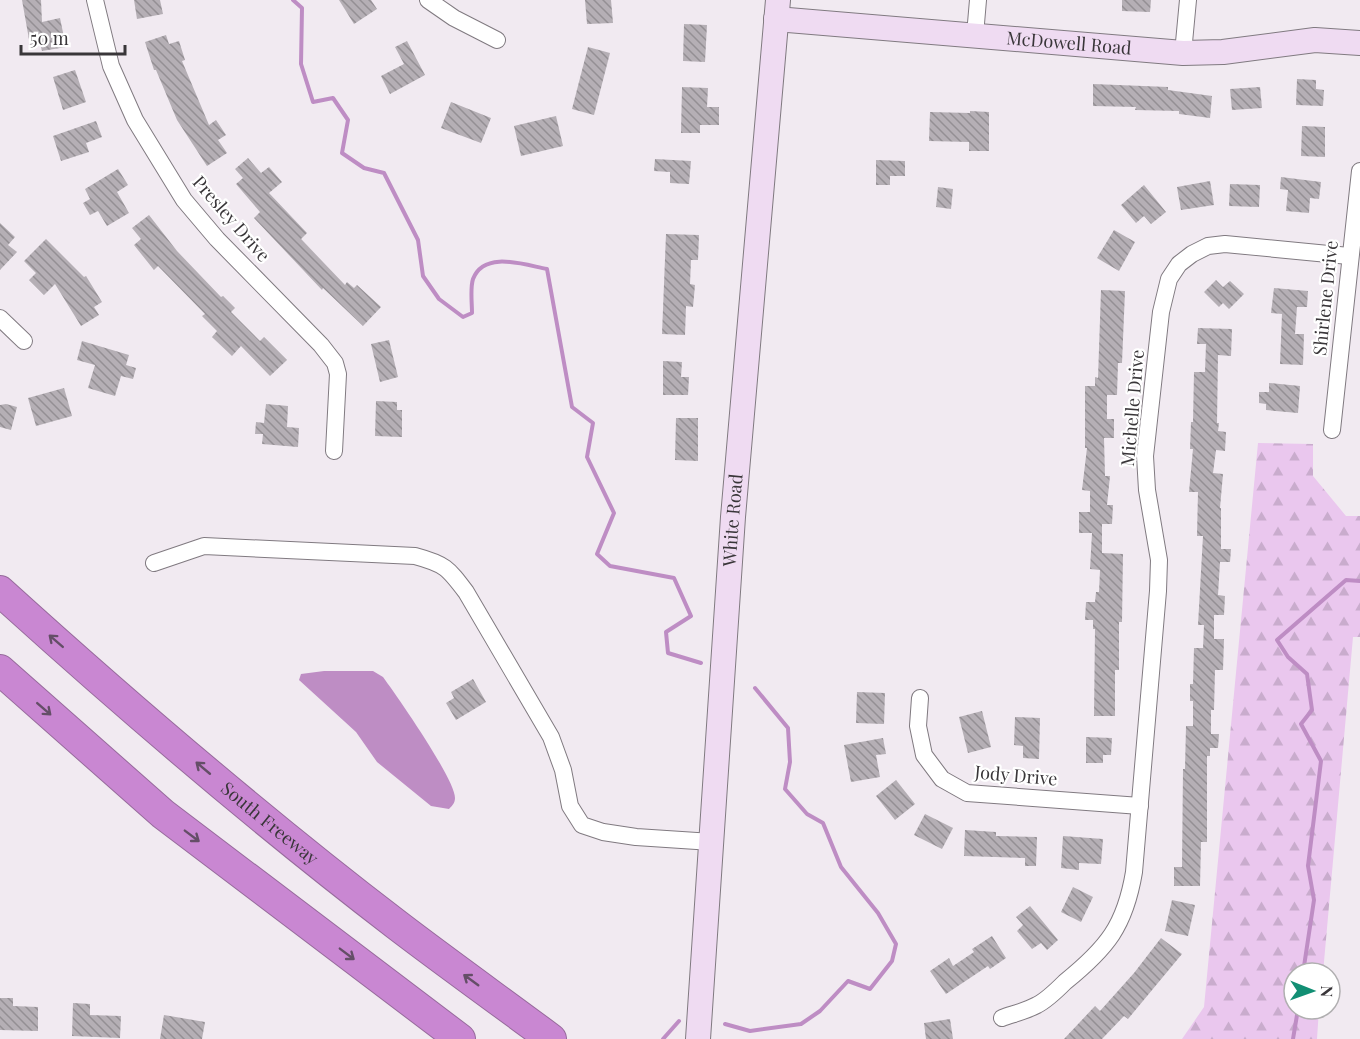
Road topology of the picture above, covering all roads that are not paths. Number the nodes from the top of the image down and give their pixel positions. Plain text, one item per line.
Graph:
1 (95, 0) edge
2 (428, 0) edge
3 (978, 0) edge
4 (1188, 0) edge
5 (777, 10) edge
6 (975, 35) junction
7 (497, 40) dead end
8 (1360, 43) edge
9 (1183, 52) junction
10 (1360, 171) edge
11 (1350, 256) junction
12 (0, 318) edge
13 (24, 341) dead end
14 (1332, 430) dead end
15 (334, 451) dead end
16 (154, 563) dead end
17 (0, 591) edge
18 (0, 670) edge
19 (920, 698) dead end
20 (1140, 806) junction
21 (712, 842) junction
22 (1002, 1018) dead end
23 (460, 1039) edge
24 (551, 1039) edge
25 (698, 1039) edge

1 - 15 street, Presley Drive
2 - 7 street
3 - 6 street
4 - 9 street
5 - 6 street, McDowell Road
5 - 21 street, White Road
6 - 9 street, McDowell Road
8 - 9 street, McDowell Road
10 - 11 street, Shirlene Drive
11 - 14 street, Shirlene Drive
11 - 20 street, Michelle Drive
12 - 13 street
16 - 21 street
24 -> 17 highway, South Freeway
18 -> 23 highway
19 - 20 street, Jody Drive
20 - 22 street, Michelle Drive
21 - 25 street, White Road

